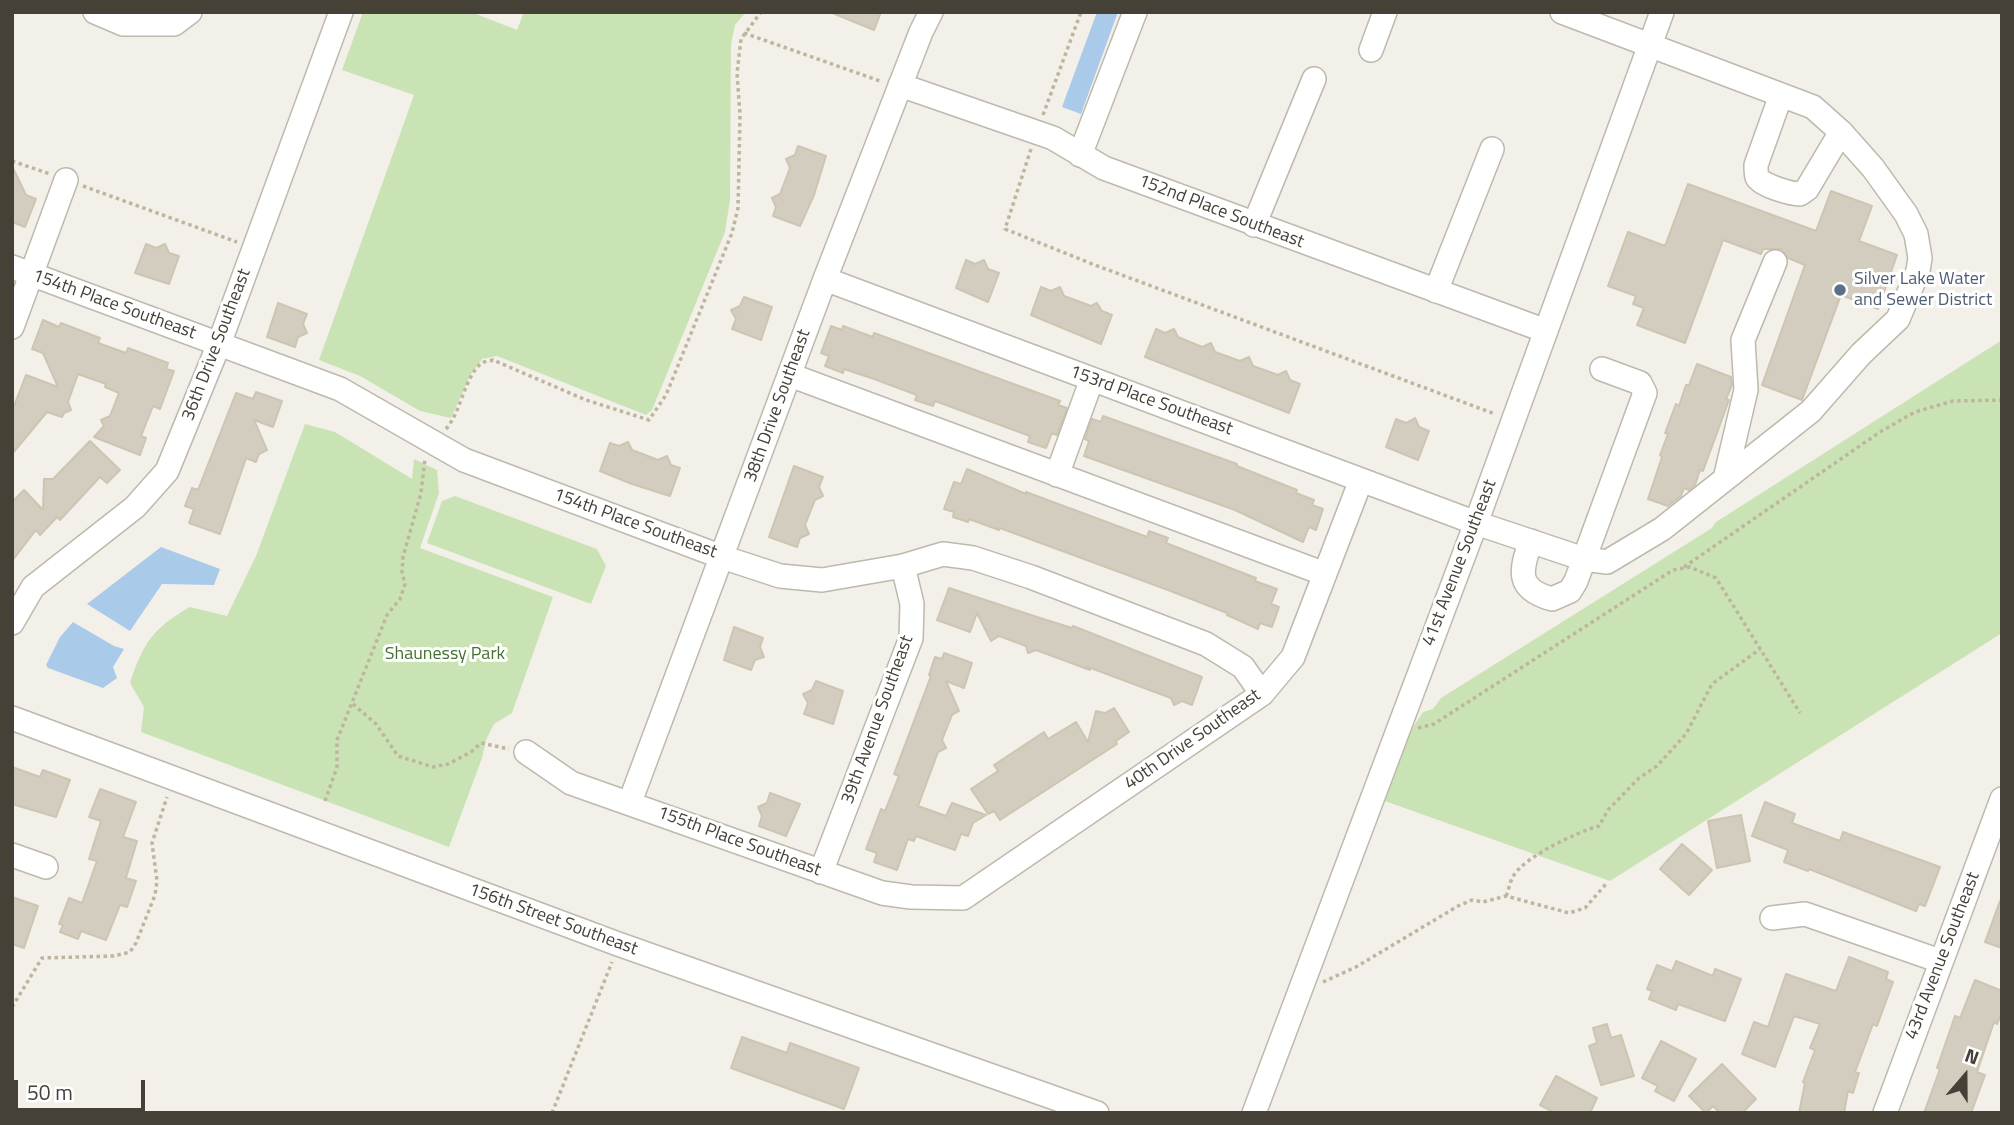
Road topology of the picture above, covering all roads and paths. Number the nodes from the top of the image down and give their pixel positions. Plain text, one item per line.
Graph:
1 (95, 12) edge
2 (190, 12) edge
3 (341, 12) edge
4 (761, 12) edge
5 (932, 12) edge
6 (1081, 12) edge
7 (1135, 12) edge
8 (1385, 12) edge
9 (1562, 12) edge
10 (1662, 12) edge
11 (744, 33) junction
12 (1650, 47) junction
13 (1371, 50) dead end
14 (1314, 79) dead end
15 (900, 87) junction
16 (1781, 95) junction
17 (1841, 132) junction
18 (1037, 133) junction
19 (1492, 149) dead end
20 (1080, 155) junction
21 (12, 161) edge
22 (66, 180) junction
23 (1254, 225) junction
24 (254, 248) junction
25 (1775, 262) dead end
26 (22, 271) edge
27 (825, 279) junction
28 (1436, 291) junction
29 (12, 327) edge
30 (1546, 331) junction
31 (219, 344) junction
32 (1602, 369) dead end
33 (789, 375) junction
34 (1092, 379) junction
35 (2002, 400) edge
36 (1513, 422) junction
37 (430, 440) junction
38 (1057, 475) junction
39 (1725, 479) junction
40 (1361, 480) junction
41 (1476, 523) junction
42 (1531, 541) junction
43 (722, 556) junction
44 (1584, 559) junction
45 (903, 566) junction
46 (1682, 569) junction
47 (1325, 574) junction
48 (12, 623) edge
49 (1760, 649) junction
50 (1262, 694) junction
51 (352, 704) junction
52 (1800, 713) dead end
53 (12, 718) edge
54 (1397, 729) junction
55 (526, 752) joint
56 (173, 778) junction
57 (2002, 799) edge
58 (325, 801) dead end
59 (630, 802) junction
60 (12, 855) edge
61 (46, 867) dead end
62 (821, 872) junction
63 (1606, 884) dead end
64 (1506, 896) junction
65 (963, 898) joint
66 (1772, 918) dead end
67 (618, 944) junction
68 (1940, 961) junction
69 (1299, 993) junction
70 (12, 1007) edge
71 (552, 1113) edge
72 (1097, 1113) edge
73 (1254, 1113) edge
74 (1885, 1113) edge

1 - 2 street
3 - 24 street, 36th Drive Southeast
4 - 11 path
5 - 15 street, 38th Drive Southeast
6 - 18 path
7 - 20 street
8 - 13 street
9 - 12 street
10 - 12 street, 41st Avenue Southeast
11 - 15 path
11 - 37 path
12 - 16 street
12 - 30 street, 41st Avenue Southeast
14 - 23 street
15 - 18 street, 152nd Place Southeast
15 - 27 street, 38th Drive Southeast
16 - 17 street
16 - 17 street
17 - 39 street
18 - 20 street, 152nd Place Southeast
18 - 36 path
19 - 28 street
20 - 23 street, 152nd Place Southeast
21 - 22 path
22 - 24 path
22 - 26 street
23 - 28 street, 152nd Place Southeast
24 - 31 street, 36th Drive Southeast
25 - 39 street
26 - 29 street
26 - 31 street, 154th Place Southeast
27 - 33 street, 38th Drive Southeast
27 - 34 street, 153rd Place Southeast
28 - 30 street, 152nd Place Southeast
30 - 36 street, 41st Avenue Southeast
31 - 37 street, 154th Place Southeast
31 - 48 street, 36th Drive Southeast
32 - 44 street
33 - 38 street
33 - 43 street, 38th Drive Southeast
34 - 38 street
34 - 40 street, 153rd Place Southeast
35 - 46 path
36 - 41 street, 41st Avenue Southeast
37 - 43 street, 154th Place Southeast
37 - 51 path
38 - 47 street
39 - 44 street
40 - 41 street, 153rd Place Southeast
40 - 47 street, 40th Drive Southeast
41 - 42 street, 153rd Place Southeast
41 - 54 street, 41st Avenue Southeast
42 - 44 street, 153rd Place Southeast
42 - 44 street
43 - 45 street, 154th Place Southeast
43 - 59 street, 38th Drive Southeast
45 - 50 street, 154th Place Southeast
45 - 62 street, 39th Avenue Southeast
46 - 49 path
46 - 54 path
47 - 50 street, 40th Drive Southeast
49 - 52 path
49 - 64 path
50 - 65 street, 40th Drive Southeast
51 - 55 path
51 - 58 path
53 - 56 street, 156th Street Southeast
54 - 69 street, 41st Avenue Southeast
55 - 59 street, 155th Place Southeast
56 - 67 street, 156th Street Southeast
56 - 70 path
57 - 68 street, 43rd Avenue Southeast
59 - 62 street, 155th Place Southeast
60 - 61 street
62 - 65 street, 155th Place Southeast
63 - 64 path
64 - 69 path
66 - 68 street
67 - 71 path
67 - 72 street, 156th Street Southeast
68 - 74 street, 43rd Avenue Southeast
69 - 73 street, 41st Avenue Southeast

